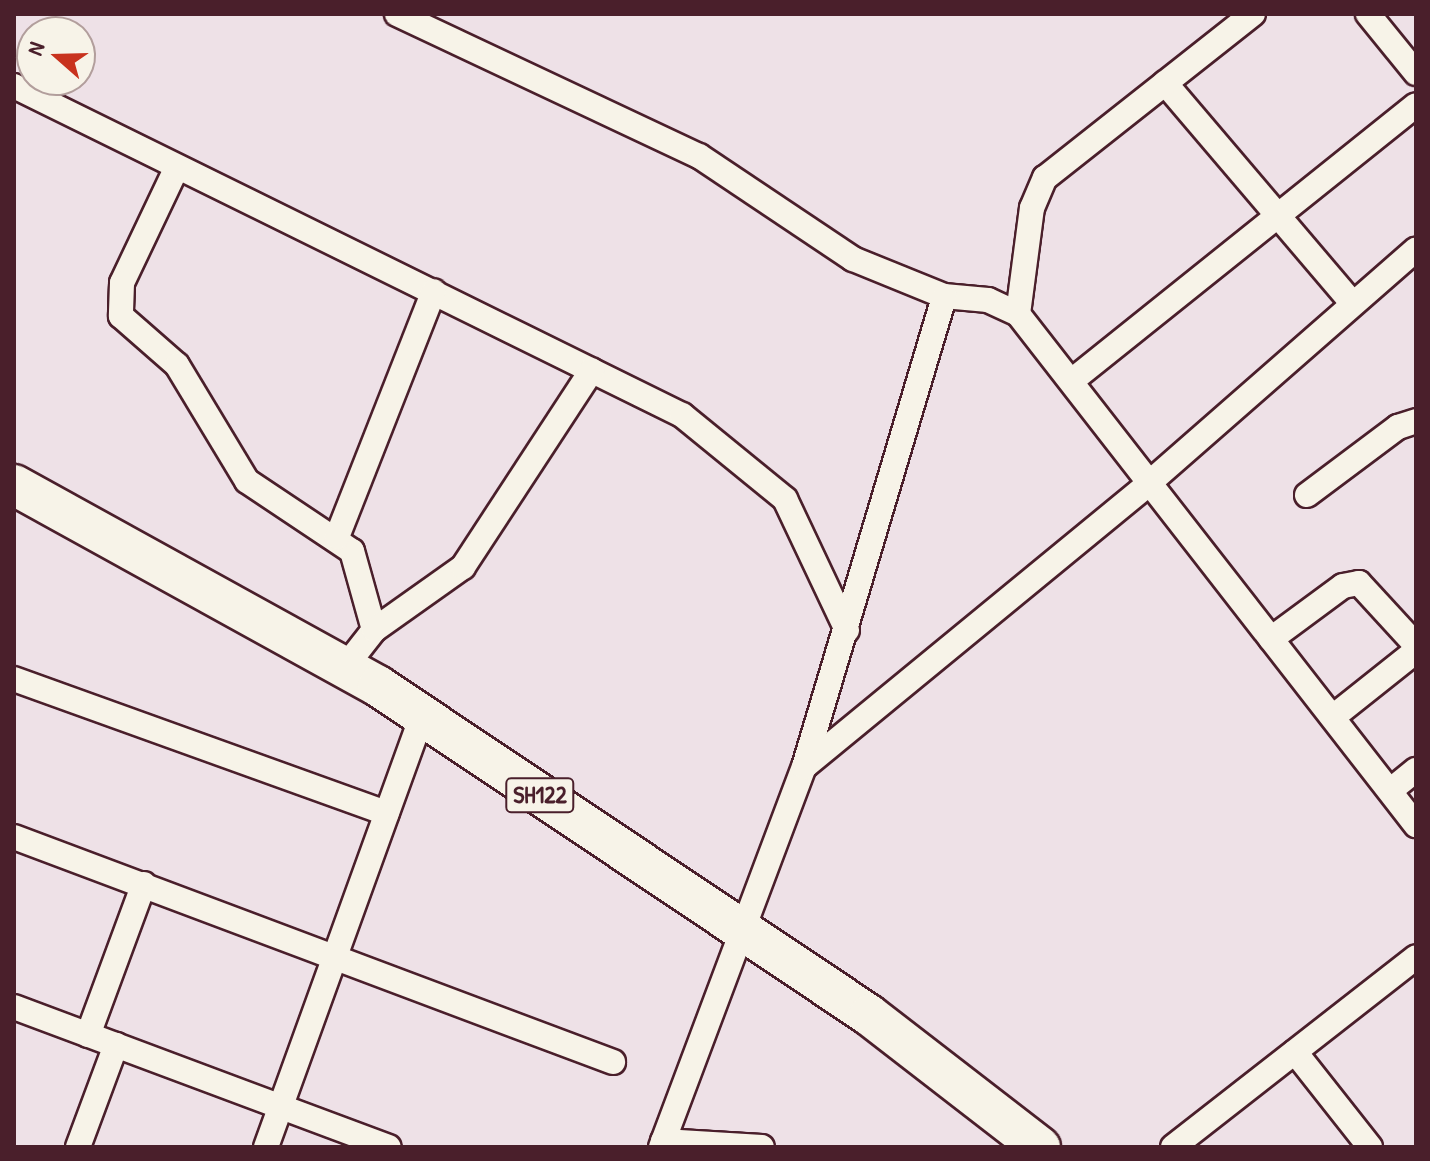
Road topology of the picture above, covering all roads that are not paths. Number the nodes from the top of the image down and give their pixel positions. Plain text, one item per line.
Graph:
1 (397, 14) edge
2 (1253, 14) edge
3 (1368, 14) edge
4 (1416, 73) edge
5 (1165, 83) junction
6 (14, 86) edge
7 (1416, 105) edge
8 (177, 167) junction
9 (1277, 215) junction
10 (1416, 249) edge
11 (434, 291) junction
12 (944, 296) junction
13 (1352, 303) junction
14 (1018, 314) junction
15 (592, 370) junction
16 (1074, 379) junction
17 (1416, 421) edge
18 (1148, 484) junction
19 (14, 485) edge
20 (1307, 495) dead end
21 (337, 537) junction
22 (374, 630) junction
23 (847, 630) junction
24 (1271, 639) junction
25 (1416, 648) edge
26 (345, 667) junction
27 (14, 679) edge
28 (422, 715) junction
29 (1333, 717) junction
30 (804, 767) junction
31 (1416, 770) edge
32 (1391, 790) junction
33 (387, 813) junction
34 (1416, 825) edge
35 (14, 837) edge
36 (144, 884) junction
37 (738, 929) junction
38 (335, 957) junction
39 (1416, 957) edge
40 (14, 1007) edge
41 (88, 1035) junction
42 (116, 1045) junction
43 (1295, 1052) junction
44 (613, 1062) dead end
45 (281, 1106) junction
46 (662, 1144) edge
47 (78, 1147) edge
48 (266, 1147) edge
49 (389, 1147) edge
50 (762, 1147) edge
51 (1040, 1147) edge
52 (1173, 1147) edge
53 (1370, 1147) edge

1 - 12 street
2 - 5 street
3 - 4 street
5 - 9 street
5 - 14 street
6 - 8 street
7 - 9 street
8 - 11 street
8 - 21 street
9 - 13 street
9 - 16 street
10 - 13 street
11 - 15 street
11 - 21 street
12 - 14 street
12 - 23 street
13 - 18 street
14 - 16 street
15 - 22 street
15 - 23 street
16 - 18 street
17 - 20 street
18 - 24 street
18 - 30 street
19 - 26 main road, SH122
21 - 22 street
22 - 26 street
23 - 30 street
24 - 25 street
24 - 29 street
25 - 29 street
26 - 28 main road, SH122
27 - 33 street
28 - 33 street
28 - 37 main road, SH122
29 - 32 street
30 - 37 street
31 - 32 street
32 - 34 street
33 - 38 street
35 - 36 street
36 - 38 street
36 - 41 street
37 - 46 street
37 - 51 main road, SH122
38 - 44 street
38 - 45 street
39 - 43 street
40 - 41 street
41 - 42 street
42 - 45 street
42 - 47 street
43 - 52 street
43 - 53 street
45 - 48 street
45 - 49 street
46 - 50 street

